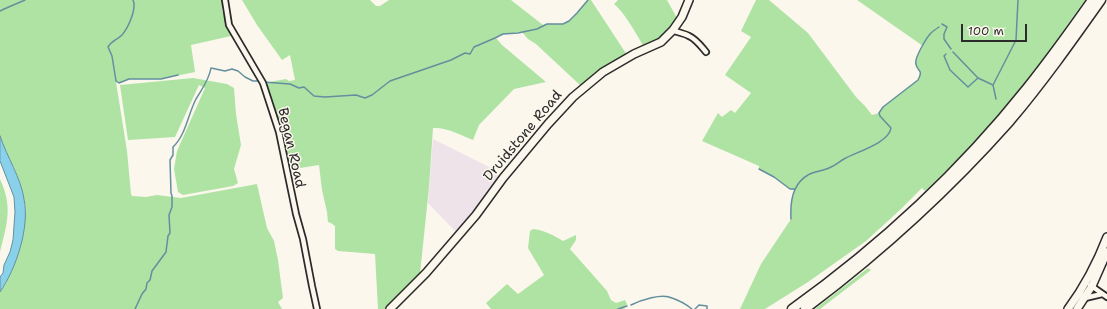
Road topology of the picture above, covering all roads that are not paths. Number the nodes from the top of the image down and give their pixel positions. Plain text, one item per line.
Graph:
1 (225, 0) edge
2 (689, 0) edge
3 (1092, 0) edge
4 (1101, 0) edge
5 (673, 30) junction
6 (706, 52) dead end
7 (1107, 237) edge
8 (1107, 252) edge
9 (1089, 285) junction
10 (1102, 294) junction
11 (1107, 297) edge
12 (1085, 298) junction
13 (317, 309) edge
14 (390, 309) edge
15 (792, 309) edge
16 (805, 309) edge
17 (1068, 309) edge
18 (1078, 309) edge

1 - 13 street, Began Road
2 - 5 street, Druidstone Road
3 - 15 highway
4 - 16 highway
5 - 6 street
5 - 14 street, Druidstone Road
7 - 9 street
8 - 9 street
9 - 10 street
9 - 12 street
9 - 17 street
10 - 11 street
10 - 12 street
12 - 18 street

